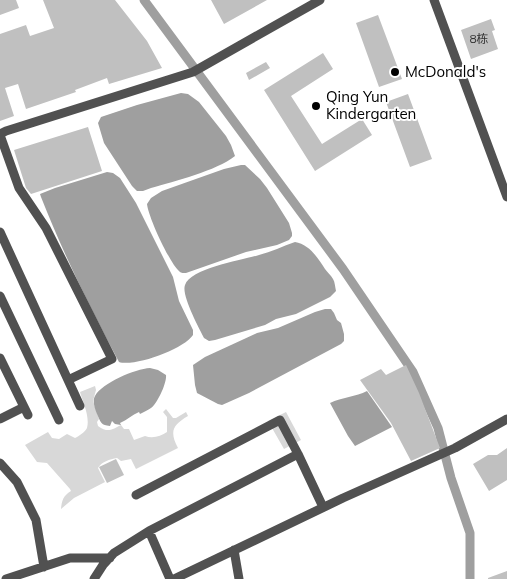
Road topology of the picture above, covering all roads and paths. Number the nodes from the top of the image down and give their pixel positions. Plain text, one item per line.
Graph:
1 (320, 0) edge
2 (434, 0) edge
3 (0, 135) edge
4 (507, 169) edge
5 (498, 172) junction
6 (507, 197) edge
7 (0, 232) edge
8 (0, 296) edge
9 (0, 358) edge
10 (68, 380) junction
11 (80, 406) dead end
12 (1, 417) edge
13 (507, 419) edge
14 (59, 420) dead end
15 (298, 454) junction
16 (0, 462) edge
17 (136, 495) dead end
18 (323, 507) junction
19 (149, 531) junction
20 (234, 550) junction
21 (110, 558) junction
22 (44, 567) junction
23 (6, 579) edge
24 (94, 579) edge
25 (170, 579) edge
26 (174, 579) edge
27 (239, 579) edge

1 - 3 street
2 - 5 street
3 - 10 street
4 - 5 street
5 - 6 street
7 - 10 street
8 - 14 street
9 - 12 street
10 - 11 street
13 - 18 street
15 - 17 street
15 - 18 street
15 - 19 street
16 - 22 street
18 - 20 street
19 - 21 street
19 - 25 street
20 - 26 street
20 - 27 street
21 - 22 street
21 - 24 street
22 - 23 street

